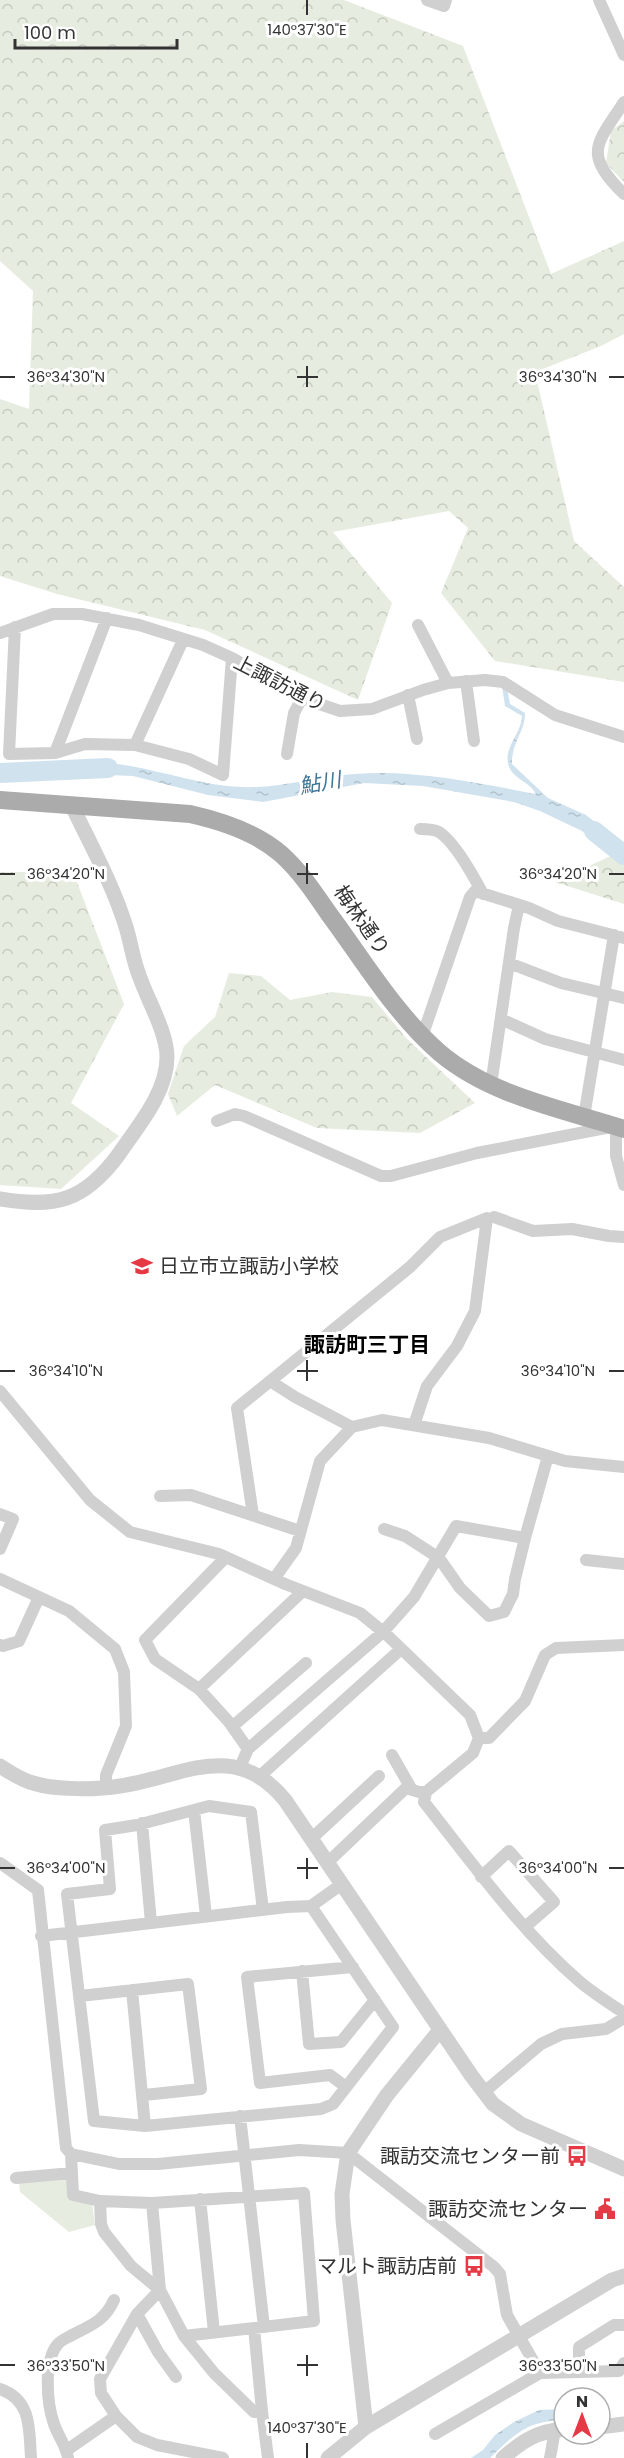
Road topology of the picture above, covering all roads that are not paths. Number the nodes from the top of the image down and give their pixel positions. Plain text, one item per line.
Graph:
1 (427, 0) edge
2 (446, 0) edge
3 (599, 0) edge
4 (624, 55) edge
5 (624, 102) edge
6 (624, 194) edge
7 (107, 618) junction
8 (418, 625) dead end
9 (15, 627) junction
10 (0, 633) edge
11 (183, 640) junction
12 (232, 658) junction
13 (466, 681) junction
14 (448, 683) junction
15 (408, 695) junction
16 (302, 698) junction
17 (624, 737) edge
18 (417, 739) dead end
19 (474, 741) dead end
20 (135, 745) junction
21 (55, 753) junction
22 (287, 754) dead end
23 (0, 800) edge
24 (72, 806) junction
25 (420, 829) dead end
26 (483, 894) junction
27 (519, 905) junction
28 (619, 937) edge
29 (509, 963) junction
30 (604, 994) junction
31 (624, 998) edge
32 (501, 1019) junction
33 (422, 1037) junction
34 (595, 1054) junction
35 (624, 1060) edge
36 (491, 1085) junction
37 (584, 1117) junction
38 (218, 1121) dead end
39 (620, 1127) edge
40 (624, 1185) edge
41 (0, 1198) edge
42 (494, 1218) dead end
43 (624, 1237) edge
44 (270, 1382) junction
45 (0, 1391) edge
46 (414, 1425) junction
47 (352, 1426) junction
48 (548, 1456) junction
49 (624, 1467) edge
50 (160, 1496) dead end
51 (0, 1514) edge
52 (253, 1515) junction
53 (384, 1530) dead end
54 (300, 1531) junction
55 (525, 1538) junction
56 (0, 1549) edge
57 (226, 1557) junction
58 (439, 1558) junction
59 (586, 1560) dead end
60 (624, 1564) edge
61 (0, 1579) edge
62 (274, 1579) junction
63 (303, 1591) junction
64 (39, 1597) junction
65 (383, 1632) junction
66 (0, 1645) edge
67 (624, 1645) edge
68 (401, 1648) junction
69 (306, 1663) dead end
70 (199, 1689) junction
71 (233, 1726) junction
72 (479, 1738) junction
73 (248, 1749) junction
74 (392, 1755) dead end
75 (0, 1766) edge
76 (240, 1767) junction
77 (260, 1776) junction
78 (379, 1776) dead end
79 (106, 1788) junction
80 (412, 1790) junction
81 (426, 1792) junction
82 (194, 1810) junction
83 (142, 1823) junction
84 (310, 1839) junction
85 (0, 1863) edge
86 (327, 1863) junction
87 (481, 1876) junction
88 (342, 1884) junction
89 (311, 1906) junction
90 (263, 1910) junction
91 (206, 1916) junction
92 (151, 1923) junction
93 (525, 1927) junction
94 (71, 1932) junction
95 (41, 1936) junction
96 (353, 1967) junction
97 (303, 1971) junction
98 (132, 1990) junction
99 (80, 1996) junction
100 (375, 2000) junction
101 (624, 2016) edge
102 (440, 2030) junction
103 (346, 2087) junction
104 (483, 2093) junction
105 (144, 2096) junction
106 (240, 2116) junction
107 (145, 2126) junction
108 (348, 2153) junction
109 (71, 2154) junction
110 (245, 2155) junction
111 (624, 2169) edge
112 (72, 2173) junction
113 (16, 2178) dead end
114 (250, 2198) junction
115 (200, 2199) junction
116 (100, 2201) junction
117 (152, 2202) junction
118 (624, 2276) edge
119 (160, 2290) junction
120 (114, 2300) dead end
121 (137, 2314) junction
122 (624, 2325) edge
123 (259, 2327) junction
124 (214, 2332) junction
125 (184, 2336) junction
126 (519, 2337) junction
127 (624, 2363) edge
128 (579, 2372) junction
129 (540, 2373) junction
130 (176, 2377) dead end
131 (0, 2389) edge
132 (262, 2411) junction
133 (116, 2416) junction
134 (366, 2427) junction
135 (552, 2431) edge
136 (435, 2434) dead end
137 (67, 2454) edge
138 (200, 2456) edge
139 (31, 2458) edge
140 (223, 2458) edge
141 (268, 2458) edge
142 (328, 2458) edge
143 (503, 2458) edge

1 - 2 street
3 - 4 street
5 - 6 street
7 - 9 street, 上諏訪通り
7 - 11 street, 上諏訪通り
7 - 21 street
8 - 14 street
9 - 10 street, 上諏訪通り
9 - 21 street
11 - 12 street, 上諏訪通り
11 - 20 street
12 - 16 street, 上諏訪通り
12 - 20 street
13 - 14 street, 上諏訪通り
13 - 17 street, 上諏訪通り
13 - 19 street
14 - 15 street, 上諏訪通り
15 - 16 street, 上諏訪通り
15 - 18 street
16 - 22 street
20 - 21 street
23 - 24 main road, 梅林通り
24 - 33 main road, 梅林通り
24 - 41 street
25 - 26 street
26 - 27 street
26 - 33 street
27 - 28 street
27 - 29 street
28 - 30 street
29 - 30 street
29 - 32 street
30 - 31 street
30 - 34 street
32 - 34 street
32 - 36 street
33 - 36 main road, 梅林通り
34 - 35 street
34 - 37 street
36 - 37 main road, 梅林通り
37 - 39 main road, 梅林通り
38 - 39 street
39 - 40 street
42 - 43 street
44 - 46 street
44 - 47 street
44 - 52 street
45 - 57 street
46 - 47 street
46 - 48 street
47 - 54 street
48 - 49 street
48 - 55 street
50 - 52 street
51 - 56 street
52 - 54 street
53 - 58 street
54 - 62 street
55 - 58 street
55 - 58 street
57 - 62 street
57 - 70 street
58 - 65 street
59 - 60 street
61 - 64 street
62 - 63 street
63 - 65 street
63 - 70 street
64 - 66 street
64 - 79 street
65 - 68 street
65 - 73 street
67 - 72 street
68 - 72 street
68 - 77 street
69 - 71 street
70 - 71 street
71 - 73 street
72 - 81 street
73 - 76 street
74 - 80 street
75 - 79 street
76 - 77 street
76 - 79 street
77 - 84 street
78 - 84 street
80 - 81 street
80 - 86 street
81 - 87 street
82 - 83 street
82 - 90 street
82 - 91 street
83 - 92 street
83 - 94 street
84 - 86 street
85 - 95 street
86 - 88 street
87 - 93 street
87 - 93 street
88 - 89 street
88 - 102 street
89 - 90 street
89 - 96 street
90 - 91 street
91 - 92 street
92 - 94 street
93 - 101 street
94 - 95 street
94 - 99 street
95 - 109 street
96 - 97 street
96 - 100 street
97 - 100 street
97 - 103 street
98 - 99 street
98 - 105 street
98 - 105 street
99 - 107 street
100 - 103 street
101 - 104 street
102 - 104 street
102 - 108 street
103 - 106 street
104 - 111 street
105 - 107 street
106 - 107 street
106 - 110 street
108 - 110 street
108 - 126 street
108 - 134 street
109 - 110 street
109 - 112 street
110 - 114 street
112 - 113 street
112 - 116 street
114 - 115 street
114 - 123 street
114 - 123 street
115 - 117 street
115 - 124 street
116 - 117 street
116 - 119 street
117 - 119 street
118 - 126 street
119 - 121 street
119 - 125 street
120 - 137 street
121 - 130 street
121 - 133 street
122 - 128 street
123 - 124 street
123 - 132 street
124 - 125 street
125 - 132 street
126 - 129 street
126 - 134 street
127 - 128 street
128 - 129 street
129 - 136 street
131 - 139 street
132 - 141 street
133 - 137 street
133 - 138 street
134 - 142 street
135 - 143 street
138 - 140 street

